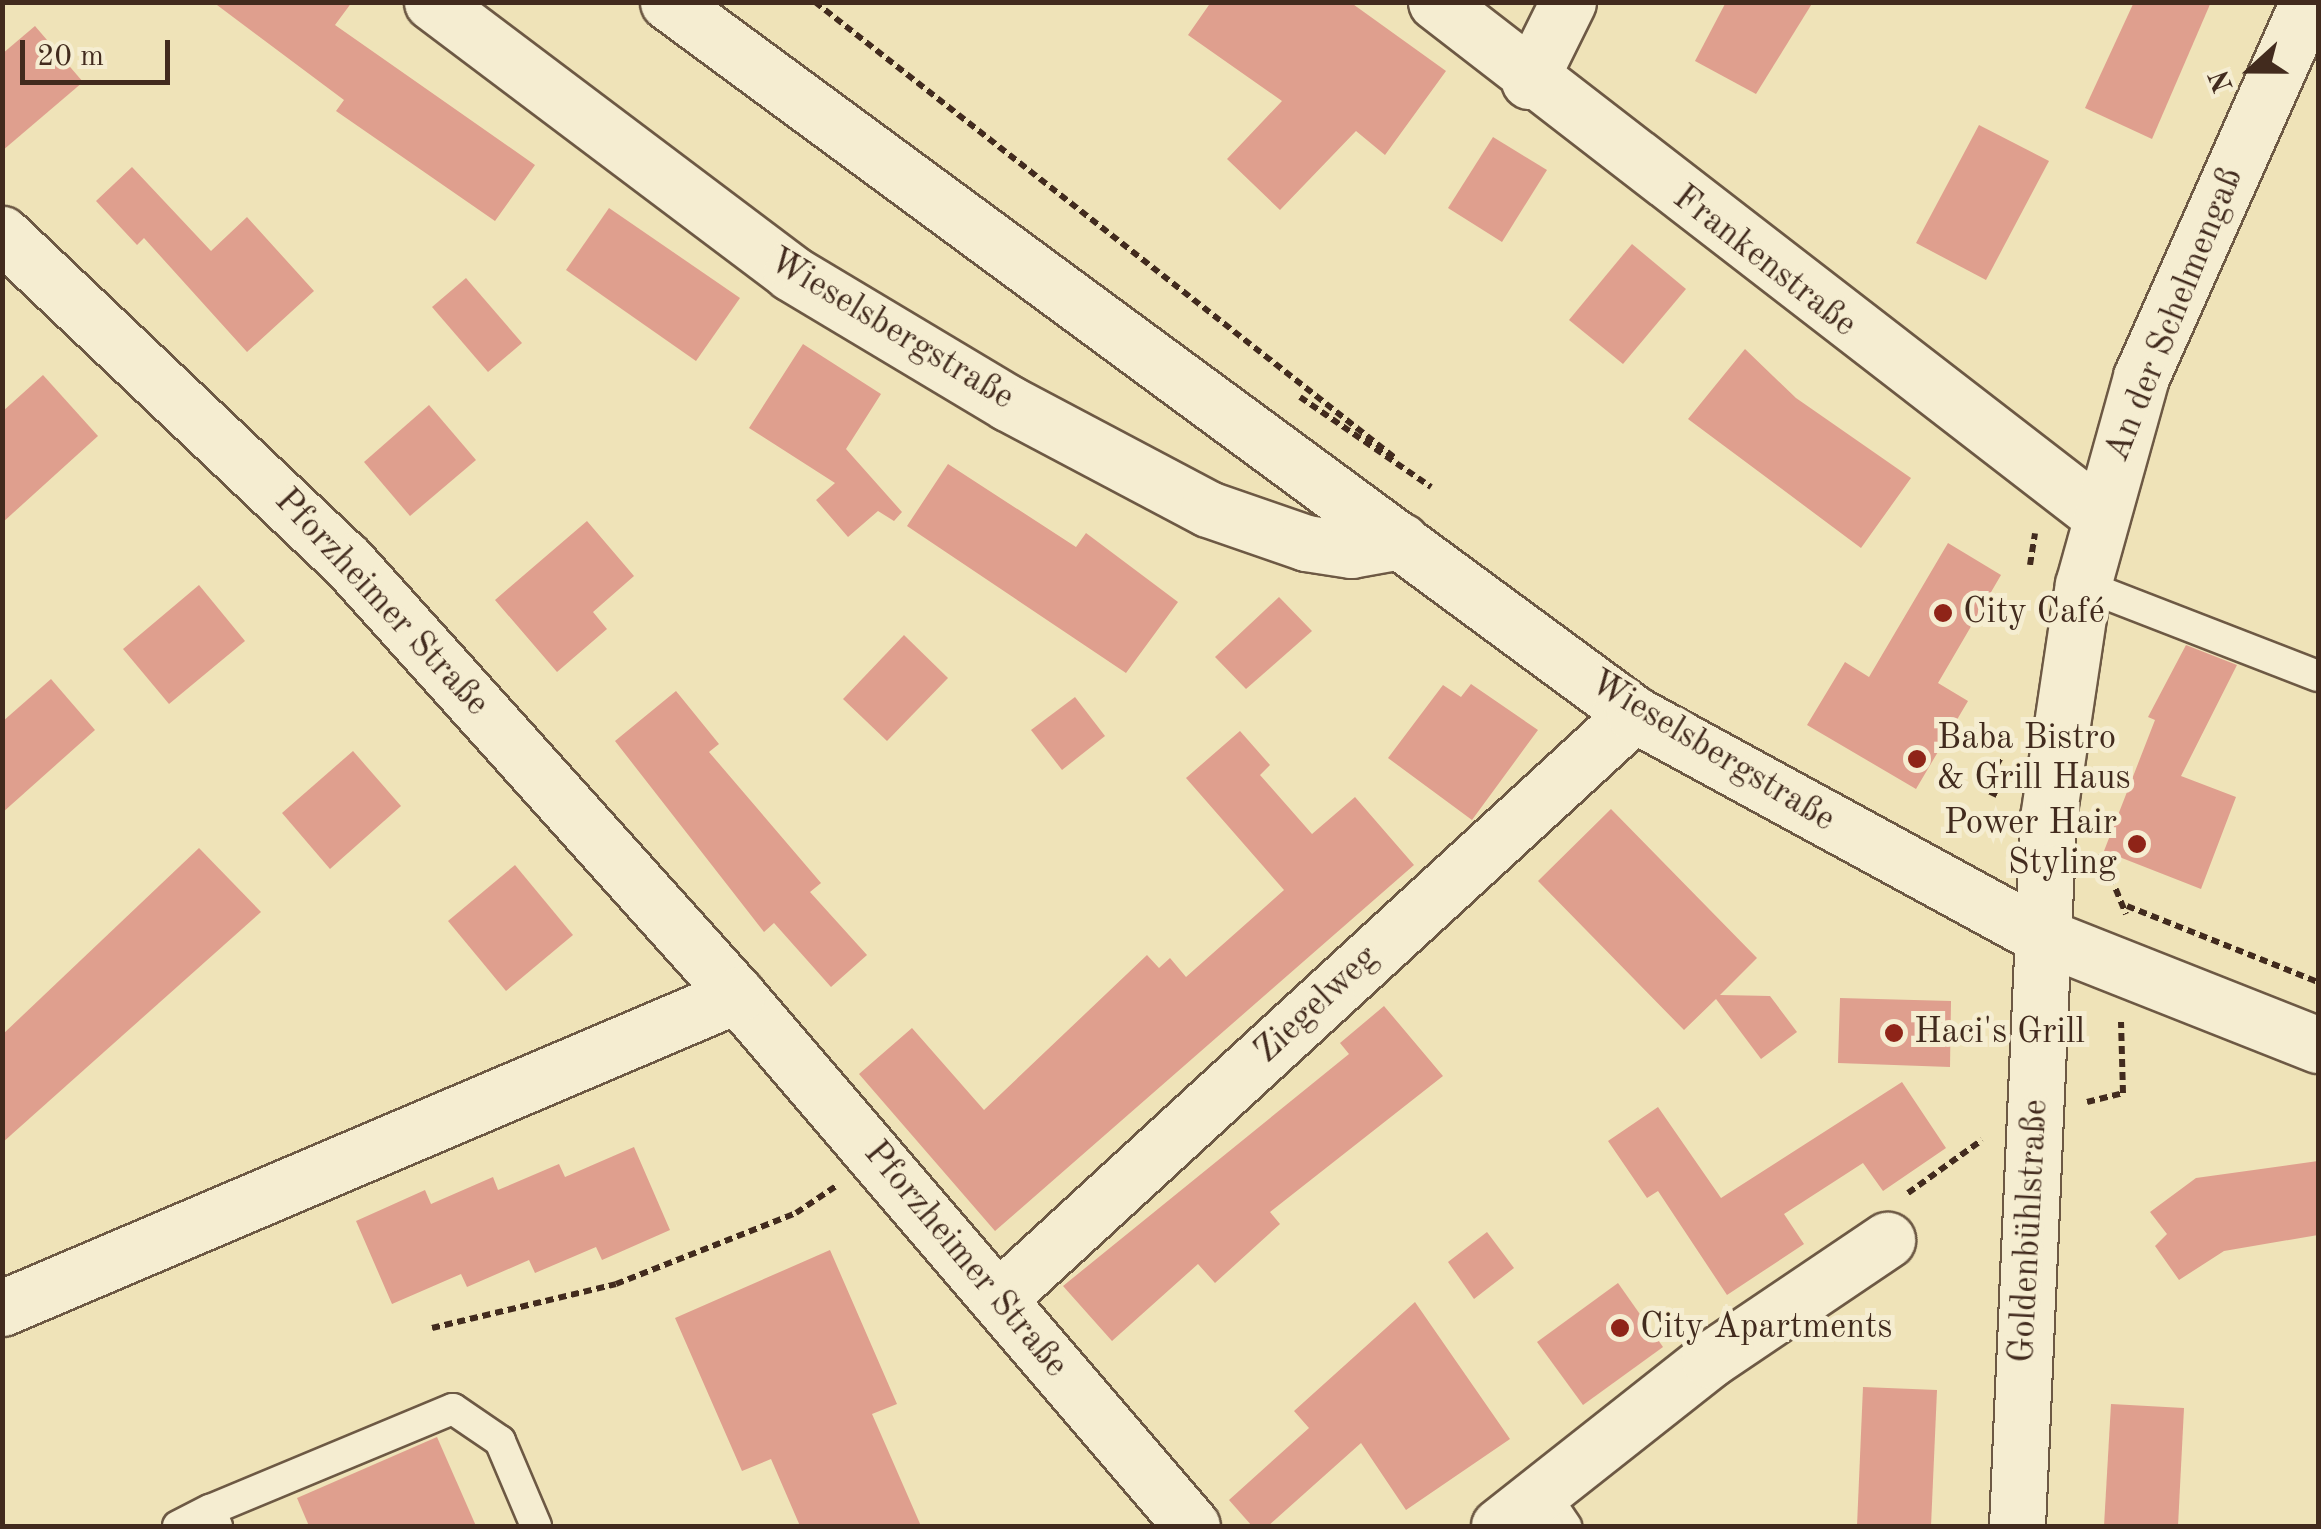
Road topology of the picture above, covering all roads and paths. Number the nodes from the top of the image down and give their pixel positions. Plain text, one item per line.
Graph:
1 (432, 2) edge
2 (668, 2) edge
3 (815, 2) edge
4 (1436, 2) edge
5 (1568, 2) edge
6 (2308, 2) edge
7 (1529, 81) junction
8 (2, 234) edge
9 (1431, 487) dead end
10 (2097, 514) junction
11 (1401, 540) junction
12 (2083, 586) junction
13 (2318, 676) edge
14 (1634, 714) junction
15 (2094, 836) dead end
16 (2040, 936) junction
17 (2318, 982) edge
18 (737, 995) junction
19 (2318, 1045) edge
20 (1984, 1140) dead end
21 (878, 1157) junction
22 (1887, 1240) joint
23 (999, 1298) junction
24 (2, 1308) edge
25 (432, 1328) dead end
26 (1554, 1508) edge
27 (213, 1519) edge
28 (178, 1526) edge
29 (536, 1526) edge
30 (1192, 1526) edge
31 (1499, 1526) edge
32 (2016, 1526) edge

1 - 11 street, Wieselsbergstraße
2 - 11 street, Wieselsbergstraße
3 - 9 path
4 - 7 street, Frankenstraße
5 - 7 street
6 - 10 street, An der Schelmengaß
7 - 10 street, Frankenstraße
8 - 18 street, Pforzheimer Straße
10 - 12 street, An der Schelmengaß
11 - 14 street, Wieselsbergstraße
12 - 13 lane
12 - 16 street, An der Schelmengaß
14 - 16 street, Wieselsbergstraße
14 - 23 street, Ziegelweg
15 - 17 path
16 - 19 street, Wieselsbergstraße
16 - 32 street, Goldenbühlstraße
18 - 21 street, Pforzheimer Straße
18 - 24 street
20 - 22 path
21 - 23 street, Pforzheimer Straße
21 - 25 path
22 - 26 street
23 - 30 street, Pforzheimer Straße
26 - 31 street
27 - 28 lane
27 - 29 lane

